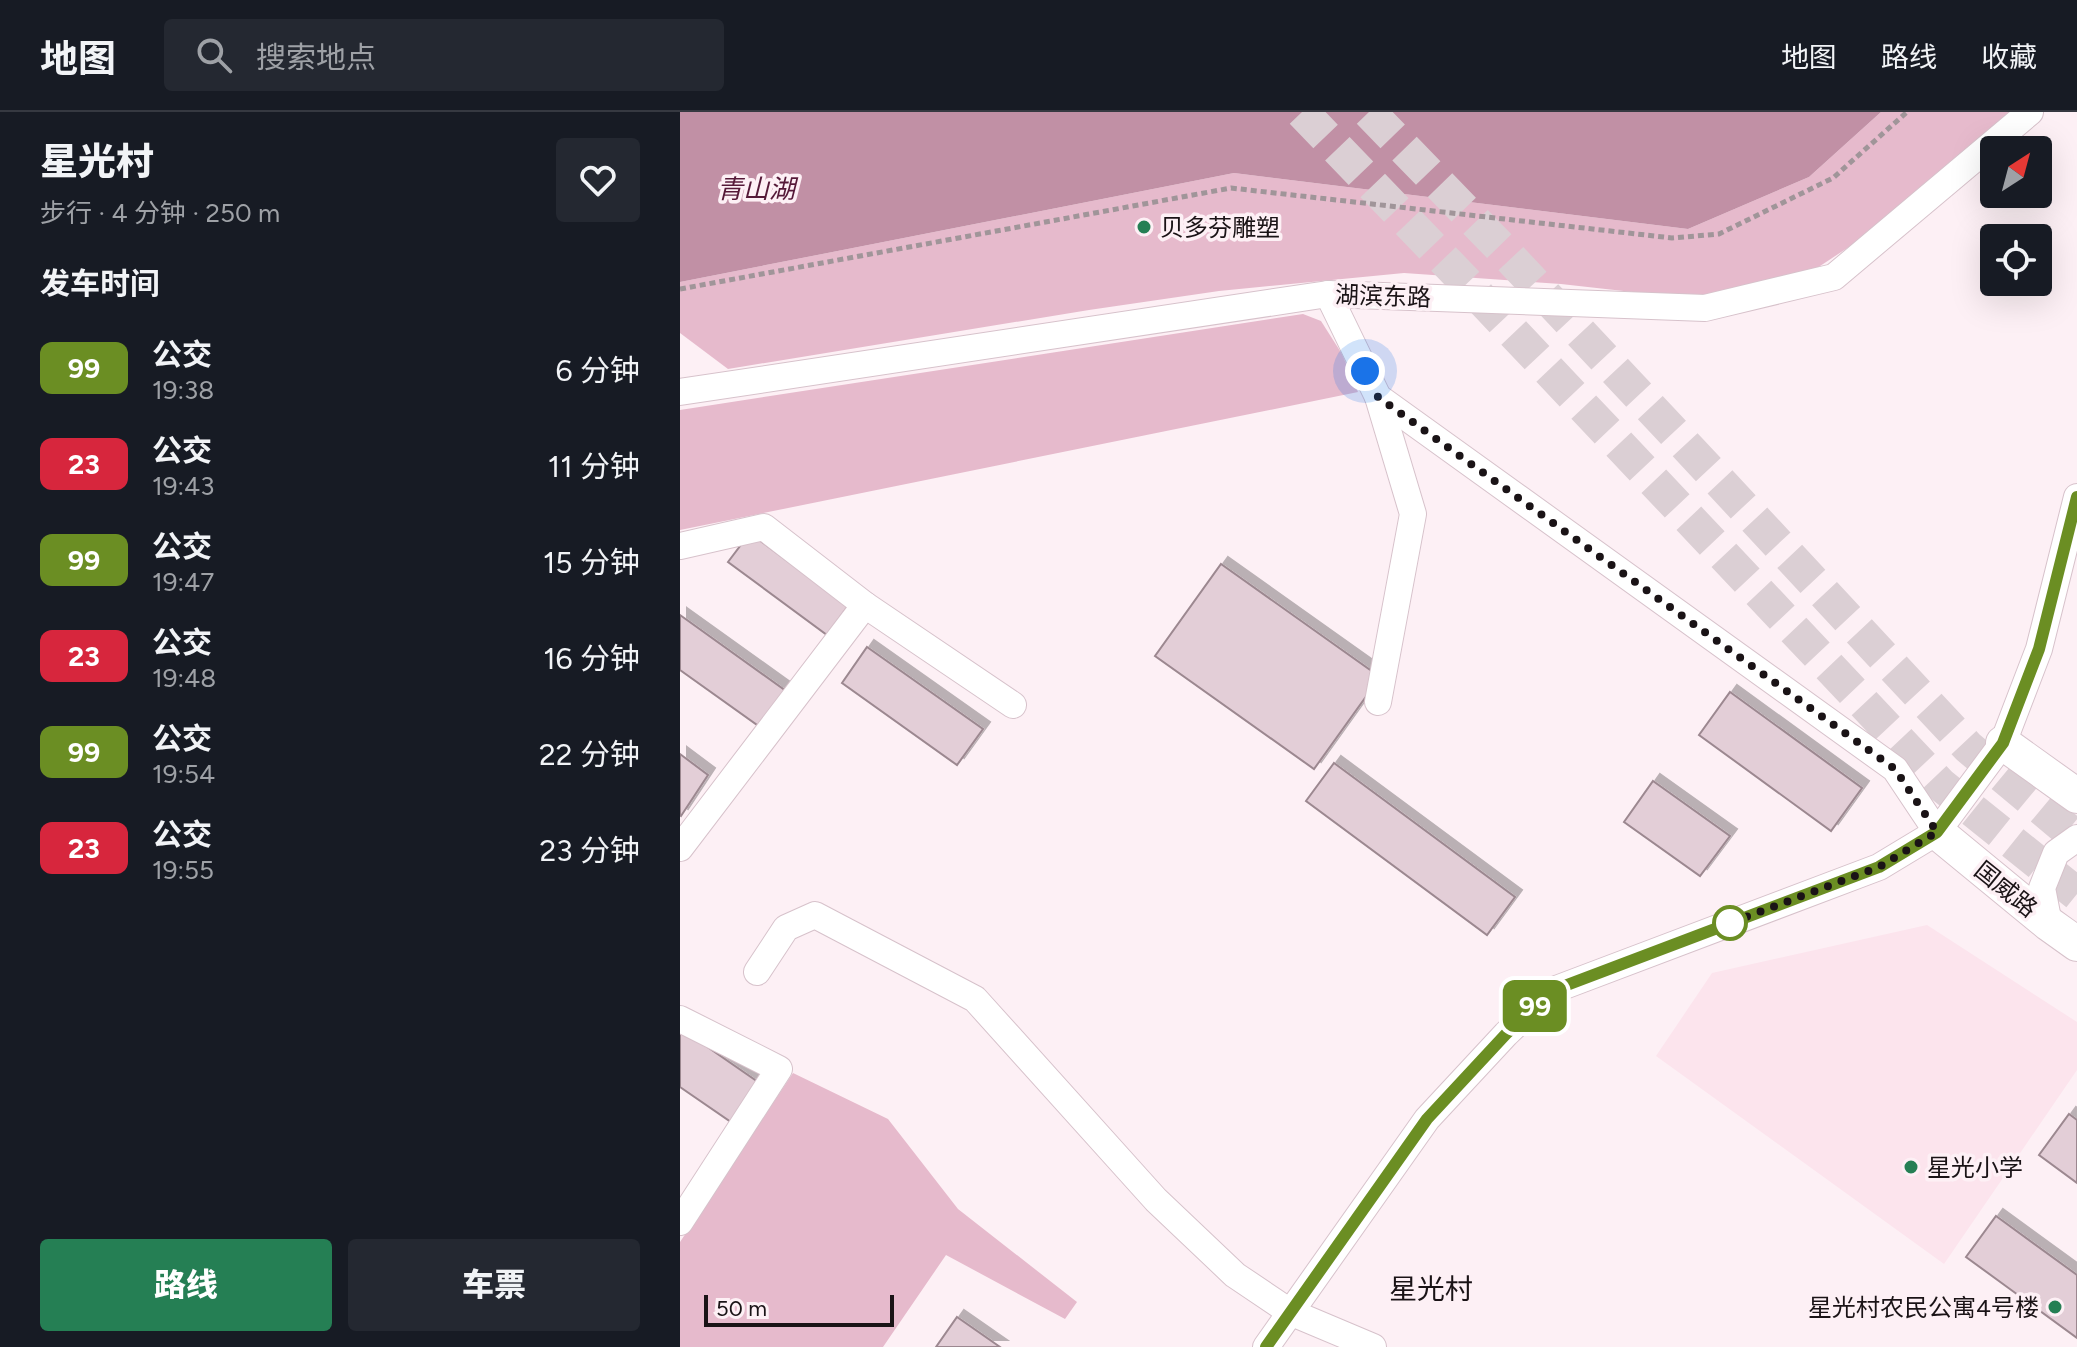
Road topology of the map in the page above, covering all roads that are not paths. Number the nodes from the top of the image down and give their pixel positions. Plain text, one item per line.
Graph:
1 (2030, 112) edge
2 (1328, 294) junction
3 (680, 392) edge
4 (1378, 397) junction
5 (2077, 497) edge
6 (680, 546) edge
7 (865, 605) junction
8 (1378, 702) dead end
9 (1013, 705) dead end
10 (2003, 743) junction
11 (2077, 796) edge
12 (1937, 832) junction
13 (2077, 838) edge
14 (680, 848) edge
15 (2049, 924) junction
16 (2077, 944) edge
17 (757, 972) dead end
18 (680, 1019) edge
19 (680, 1222) edge
20 (1290, 1312) junction
21 (1266, 1347) edge
22 (1373, 1347) edge

1 - 2 street, 湖滨东路
2 - 3 street, 湖滨东路
2 - 4 street
4 - 8 street
4 - 12 street
5 - 10 street
6 - 7 street
7 - 9 street
7 - 14 street
10 - 11 main road
10 - 12 street
12 - 15 main road, 国威路
12 - 20 street
13 - 15 street
15 - 16 main road, 国威路
17 - 20 street
18 - 19 street
20 - 21 street
20 - 22 street

